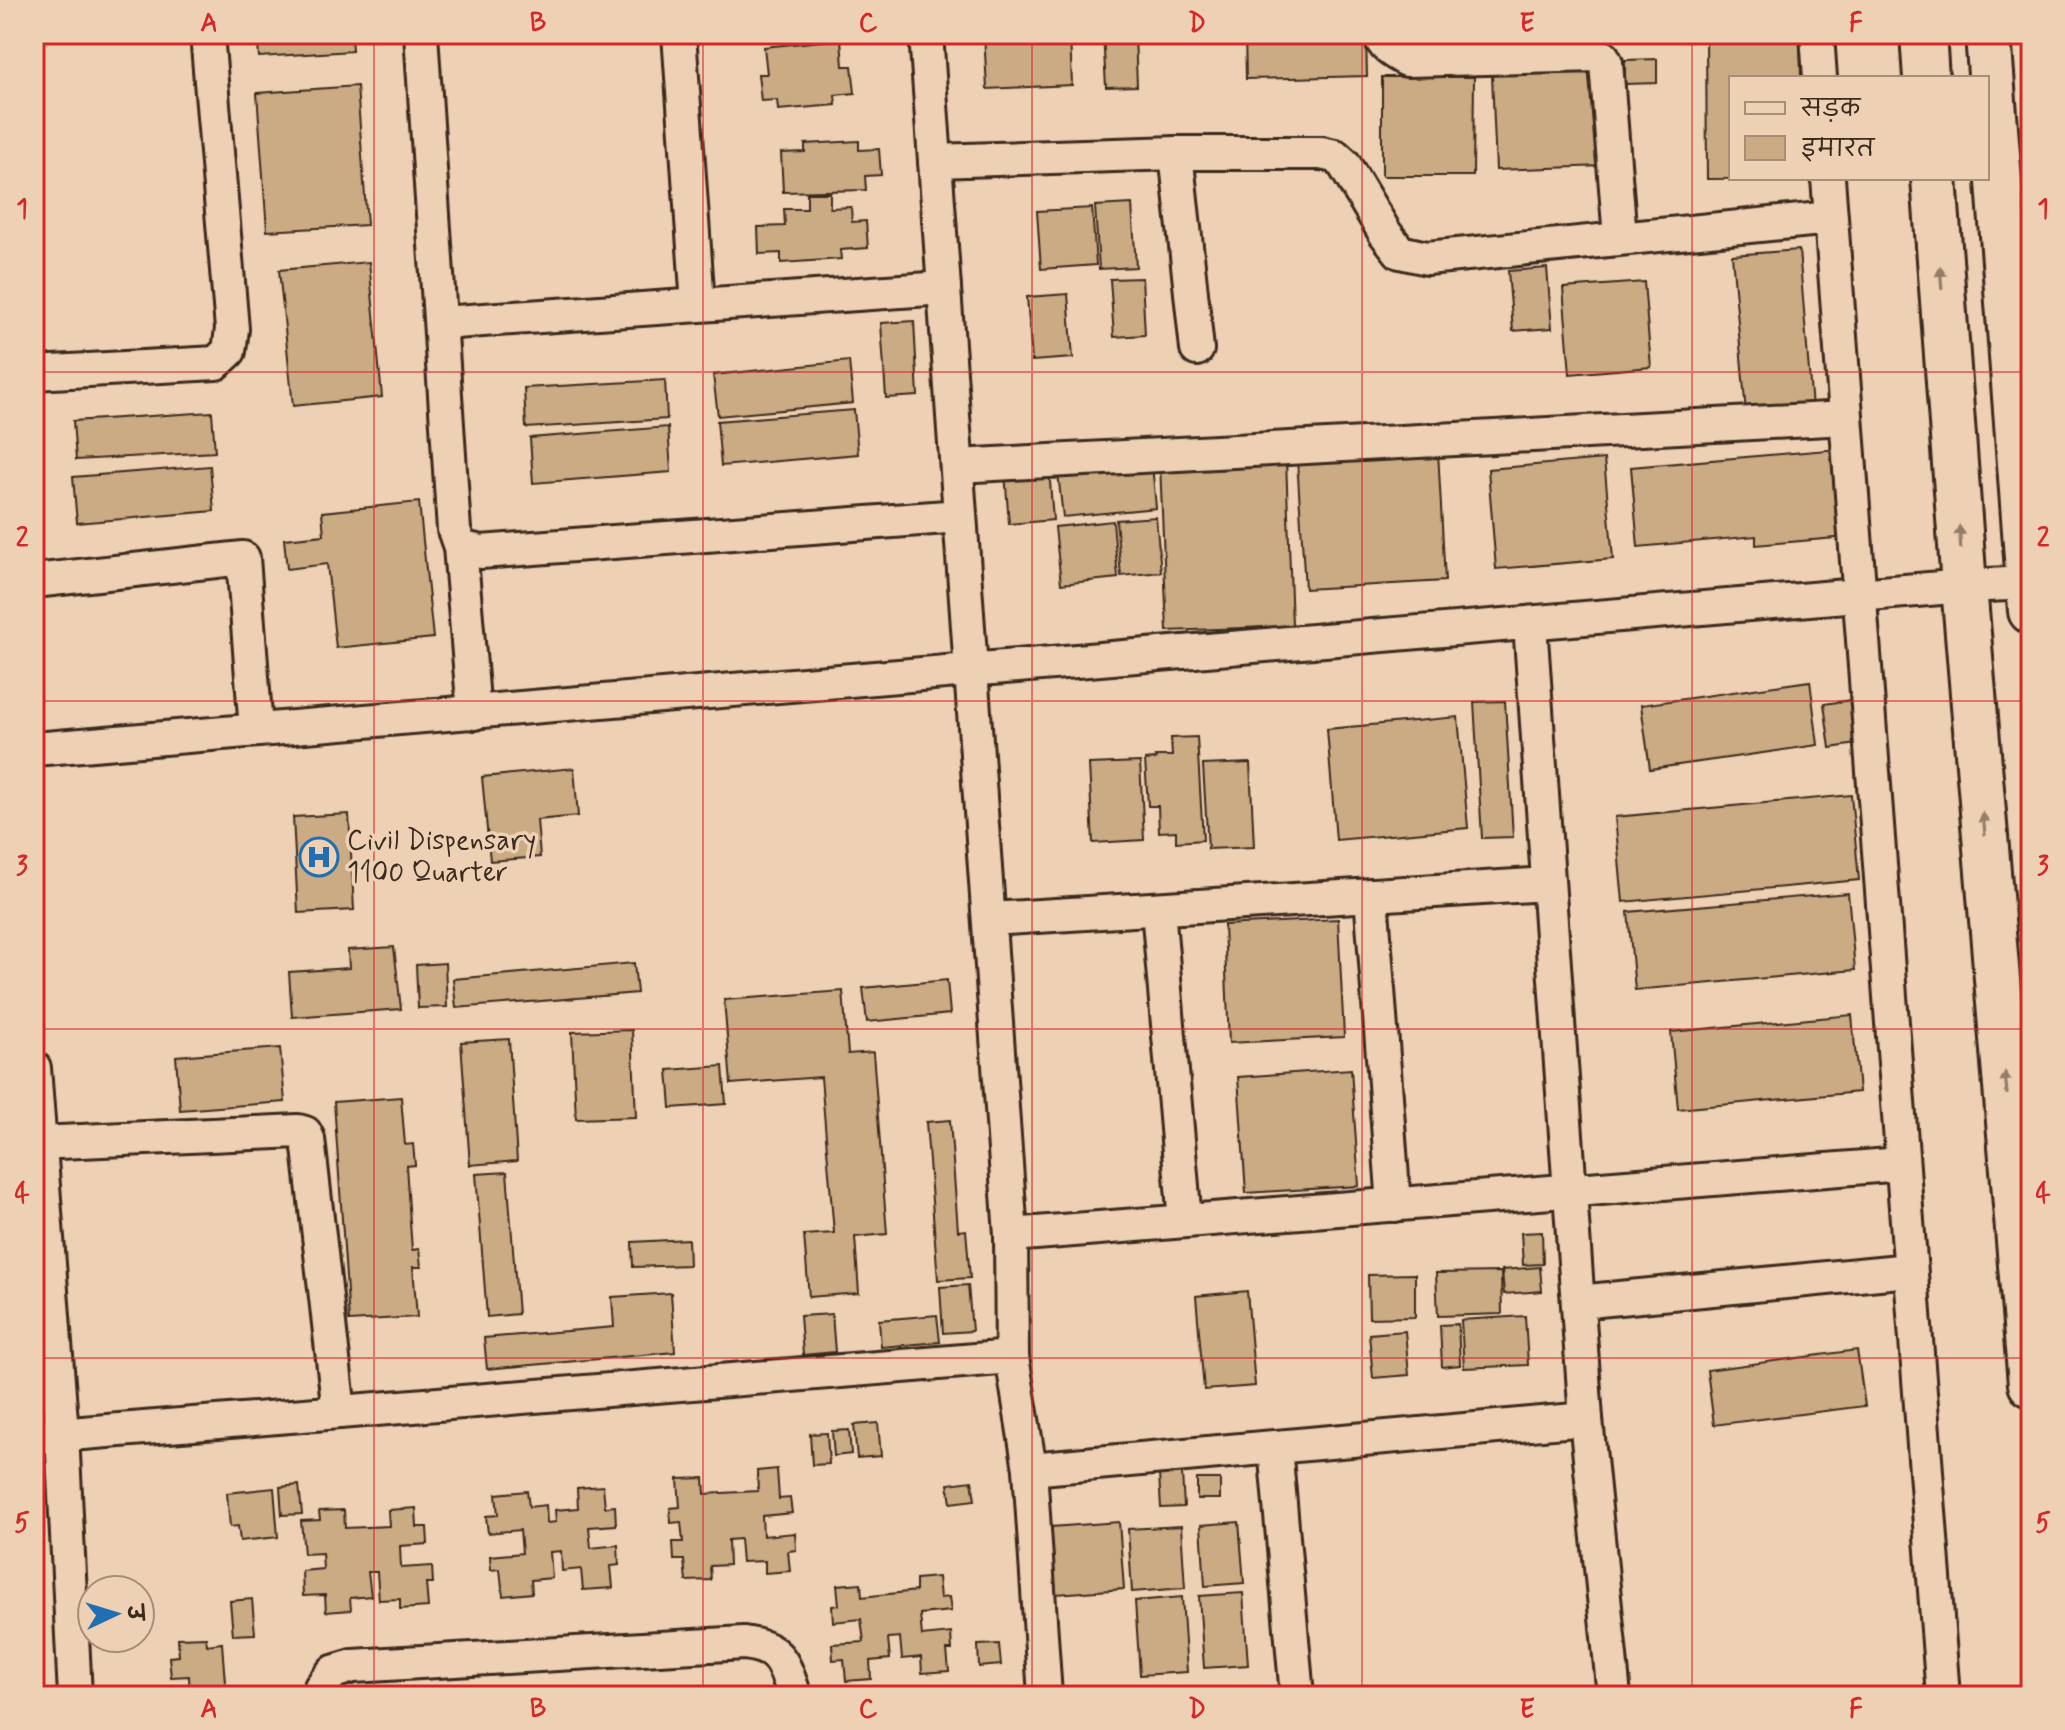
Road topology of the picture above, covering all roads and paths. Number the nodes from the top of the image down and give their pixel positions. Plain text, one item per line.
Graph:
1 (207, 34) edge
2 (421, 34) edge
3 (679, 34) edge
4 (926, 34) edge
5 (1380, 34) edge
6 (1817, 34) edge
7 (1923, 34) edge
8 (1988, 34) edge
9 (1820, 76) edge
10 (1926, 76) edge
11 (1176, 153) junction
12 (935, 161) junction
13 (1828, 180) edge
14 (1934, 180) edge
15 (1831, 218) junction
16 (1620, 238) junction
17 (944, 288) junction
18 (698, 305) junction
19 (441, 323) junction
20 (1197, 349) dead end
21 (34, 373) edge
22 (1846, 418) junction
23 (957, 466) junction
24 (960, 516) junction
25 (460, 547) junction
26 (34, 581) edge
27 (1964, 586) junction
28 (2030, 592) edge
29 (1859, 597) junction
30 (1530, 624) junction
31 (972, 671) junction
32 (474, 713) junction
33 (256, 730) junction
34 (34, 749) edge
35 (1548, 884) junction
36 (1371, 895) junction
37 (1158, 909) junction
38 (990, 919) junction
39 (34, 1068) edge
40 (38, 1143) junction
41 (1902, 1164) junction
42 (1570, 1191) junction
43 (1394, 1205) junction
44 (1185, 1221) junction
45 (1011, 1235) junction
46 (1910, 1270) junction
47 (1578, 1302) junction
48 (1012, 1357) junction
49 (2031, 1384) edge
50 (339, 1412) junction
51 (1586, 1419) junction
52 (48, 1436) edge
53 (1275, 1447) junction
54 (1030, 1469) junction
55 (75, 1696) edge
56 (322, 1696) edge
57 (795, 1696) edge
58 (1045, 1696) edge
59 (1297, 1696) edge
60 (1614, 1696) edge
61 (1943, 1696) edge

1 - 21 street
2 - 19 street
3 - 18 street
4 - 12 street
5 - 16 street
6 - 9 street
7 - 10 main road
8 - 28 main road
11 - 12 street
11 - 16 street
11 - 20 street
12 - 17 street
13 - 15 street
27 -> 14 main road
15 - 16 street
15 - 22 street
17 - 18 street
17 - 23 street
18 - 19 street
19 - 25 street
22 - 23 street
22 - 29 street
23 - 24 street
24 - 25 street
24 - 31 street
25 - 32 street
26 - 33 street
27 - 28 street
27 - 29 street
49 -> 27 main road
29 - 30 street
29 - 41 street
30 - 31 street
30 - 35 street
31 - 32 street
31 - 38 street
32 - 33 street
33 - 34 street
35 - 36 street
35 - 42 street
36 - 37 street
36 - 43 street
37 - 38 street
37 - 44 street
38 - 45 street
39 - 40 street
40 - 50 street
40 - 52 street
41 - 42 street
41 - 46 street
42 - 43 street
42 - 47 street
43 - 44 street
44 - 45 street
45 - 48 street
46 - 47 street
46 - 61 street
47 - 51 street
48 - 50 street
48 - 54 street
50 - 52 street
51 - 53 street
51 - 60 street
52 - 55 street
53 - 54 street
53 - 59 street
54 - 58 street
56 - 57 street

